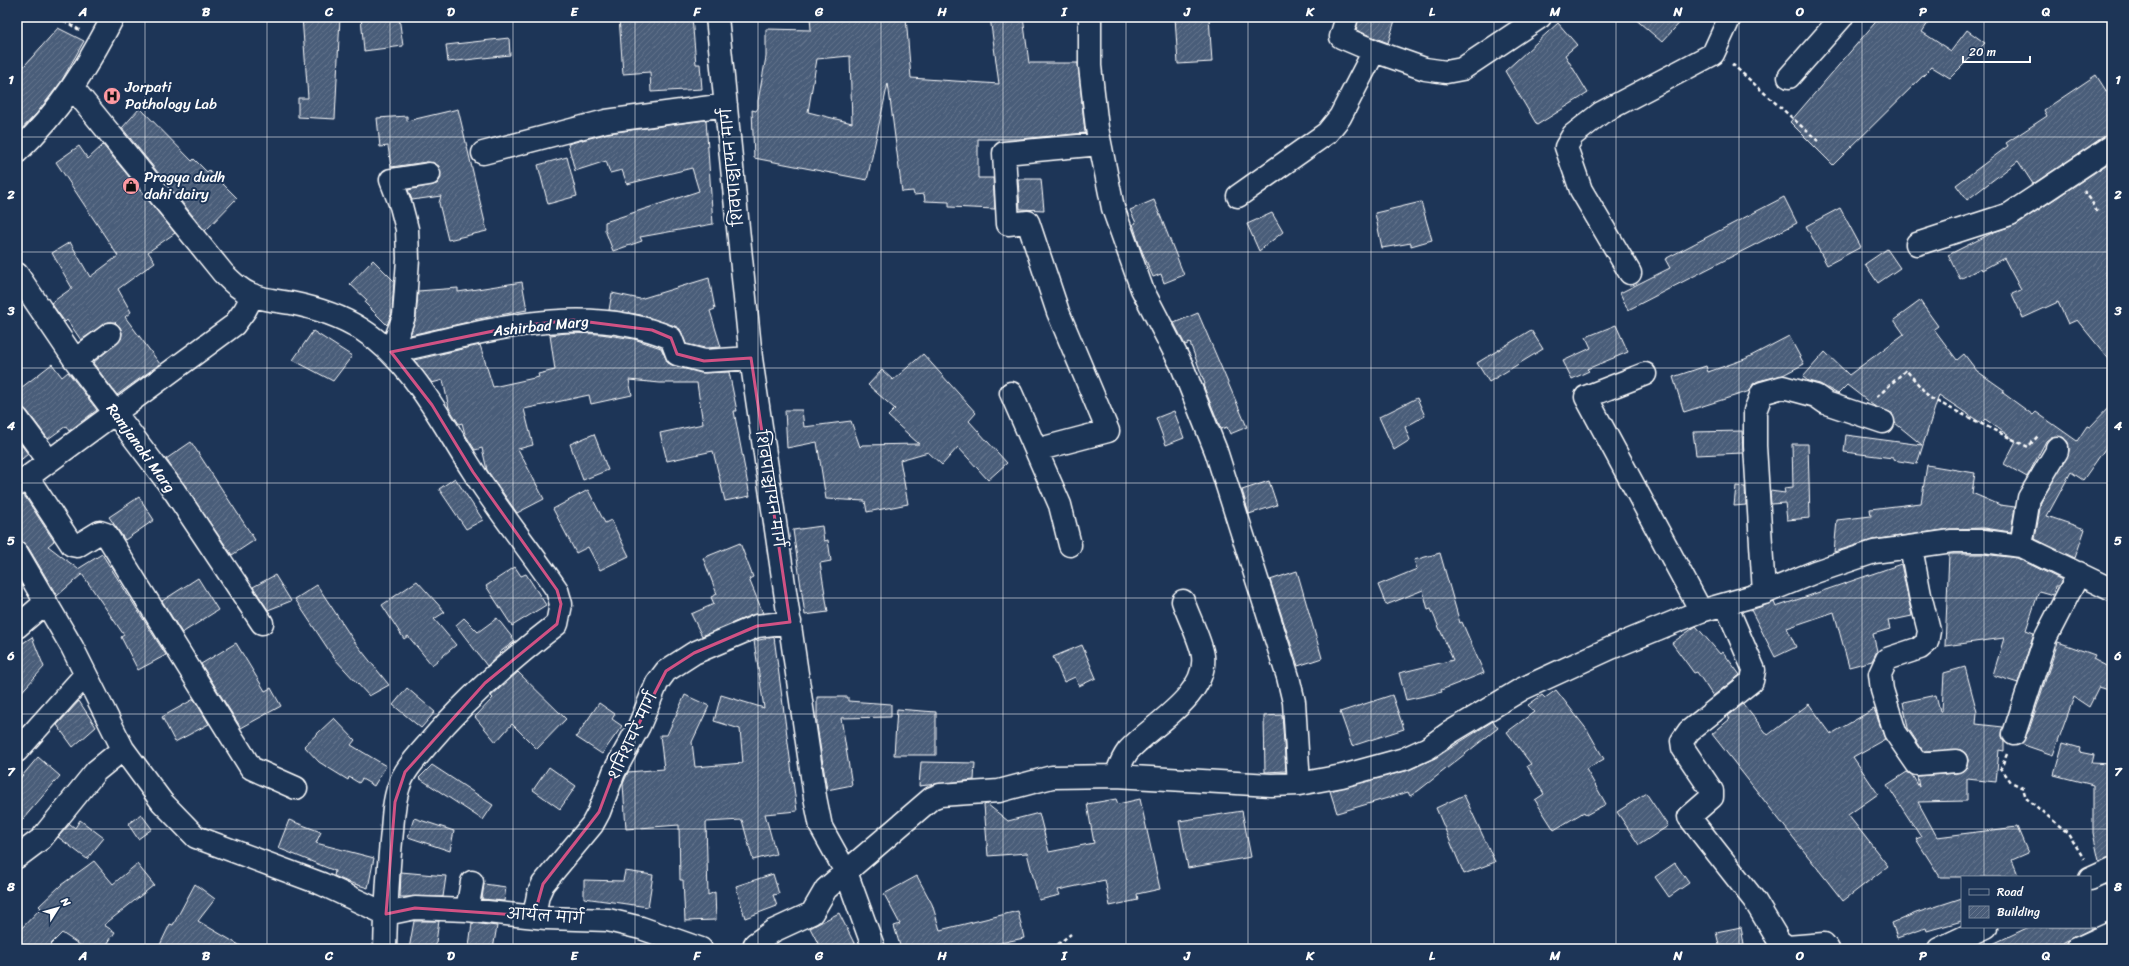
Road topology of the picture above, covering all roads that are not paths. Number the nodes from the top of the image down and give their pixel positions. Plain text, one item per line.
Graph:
1 (113, 17) edge
2 (717, 17) edge
3 (1090, 17) edge
4 (1347, 17) edge
5 (1538, 17) edge
6 (1730, 17) edge
7 (1842, 17) edge
8 (1374, 51) junction
9 (1789, 77) dead end
10 (73, 88) junction
11 (726, 105) junction
12 (1100, 144) junction
13 (2112, 146) edge
14 (17, 152) edge
15 (483, 153) dead end
16 (429, 174) dead end
17 (1238, 196) dead end
18 (1917, 244) dead end
19 (1630, 273) dead end
20 (17, 274) edge
21 (253, 295) junction
22 (110, 334) dead end
23 (391, 352) junction
24 (751, 358) junction
25 (75, 360) junction
26 (1645, 374) dead end
27 (1011, 392) dead end
28 (116, 412) junction
29 (17, 418) edge
30 (1883, 422) dead end
31 (2057, 448) road end
32 (1036, 450) junction
33 (49, 461) junction
34 (22, 481) edge
35 (1070, 545) dead end
36 (2021, 546) junction
37 (1911, 548) junction
38 (17, 553) edge
39 (2079, 573) junction
40 (2112, 590) edge
41 (1764, 593) junction
42 (1183, 601) dead end
43 (46, 602) junction
44 (1726, 605) junction
45 (1701, 611) junction
46 (790, 622) junction
47 (262, 624) dead end
48 (17, 627) edge
49 (85, 675) junction
50 (2014, 734) road end
51 (123, 749) junction
52 (17, 751) edge
53 (1956, 761) dead end
54 (1116, 776) junction
55 (1299, 784) junction
56 (296, 788) dead end
57 (17, 857) edge
58 (846, 872) junction
59 (472, 882) dead end
60 (467, 910) junction
61 (386, 914) junction
62 (534, 916) junction
63 (1984, 928) edge
64 (2112, 933) edge
65 (385, 949) edge
66 (700, 949) edge
67 (753, 949) edge
68 (874, 949) edge
69 (1828, 949) edge
70 (1939, 949) edge
71 (2077, 949) edge

1 - 10 street
2 - 11 street, शिवपाञ्चायन मार्ग
3 - 12 street
4 - 8 street
5 - 8 street
6 - 19 street
7 - 9 street
8 - 17 street
10 - 14 street
10 - 21 street
11 - 15 street
11 - 24 street, शिवपाञ्चायन मार्ग
12 - 32 street
12 - 55 street
13 - 18 street
16 - 23 street
20 - 25 street, Ramjanaki Marg
21 - 23 street
21 - 28 street
22 - 25 street
23 - 24 street, Ashirbad Marg
23 - 61 street
24 - 46 street, शिवपाञ्चायन मार्ग
25 - 28 street, Ramjanaki Marg
26 - 45 street
27 - 32 street
28 - 33 street
28 - 47 street, Ramjanaki Marg
29 - 33 street
30 - 41 street
31 - 36 street
32 - 35 street
33 - 34 street
34 - 56 street
36 - 37 street
36 - 39 street
37 - 41 street
37 - 53 street
38 - 43 street
39 - 40 street
39 - 50 street
41 - 44 street
42 - 54 street
43 - 48 street
43 - 49 street
44 - 45 street
44 - 69 street
45 - 55 street
46 - 58 street, शिवपाञ्चायन मार्ग
46 - 62 street, शनिशचरे मार्ग
49 - 51 street
49 - 52 street
51 - 57 street
51 - 61 street
54 - 55 street
54 - 58 street
58 - 67 street
58 - 68 street, शिवपाञ्चायन मार्ग
59 - 60 street
60 - 61 street, आर्यल मार्ग
60 - 62 street, आर्यल मार्ग
61 - 65 street
62 - 66 street, आर्यल मार्ग
63 - 70 street
64 - 71 street

